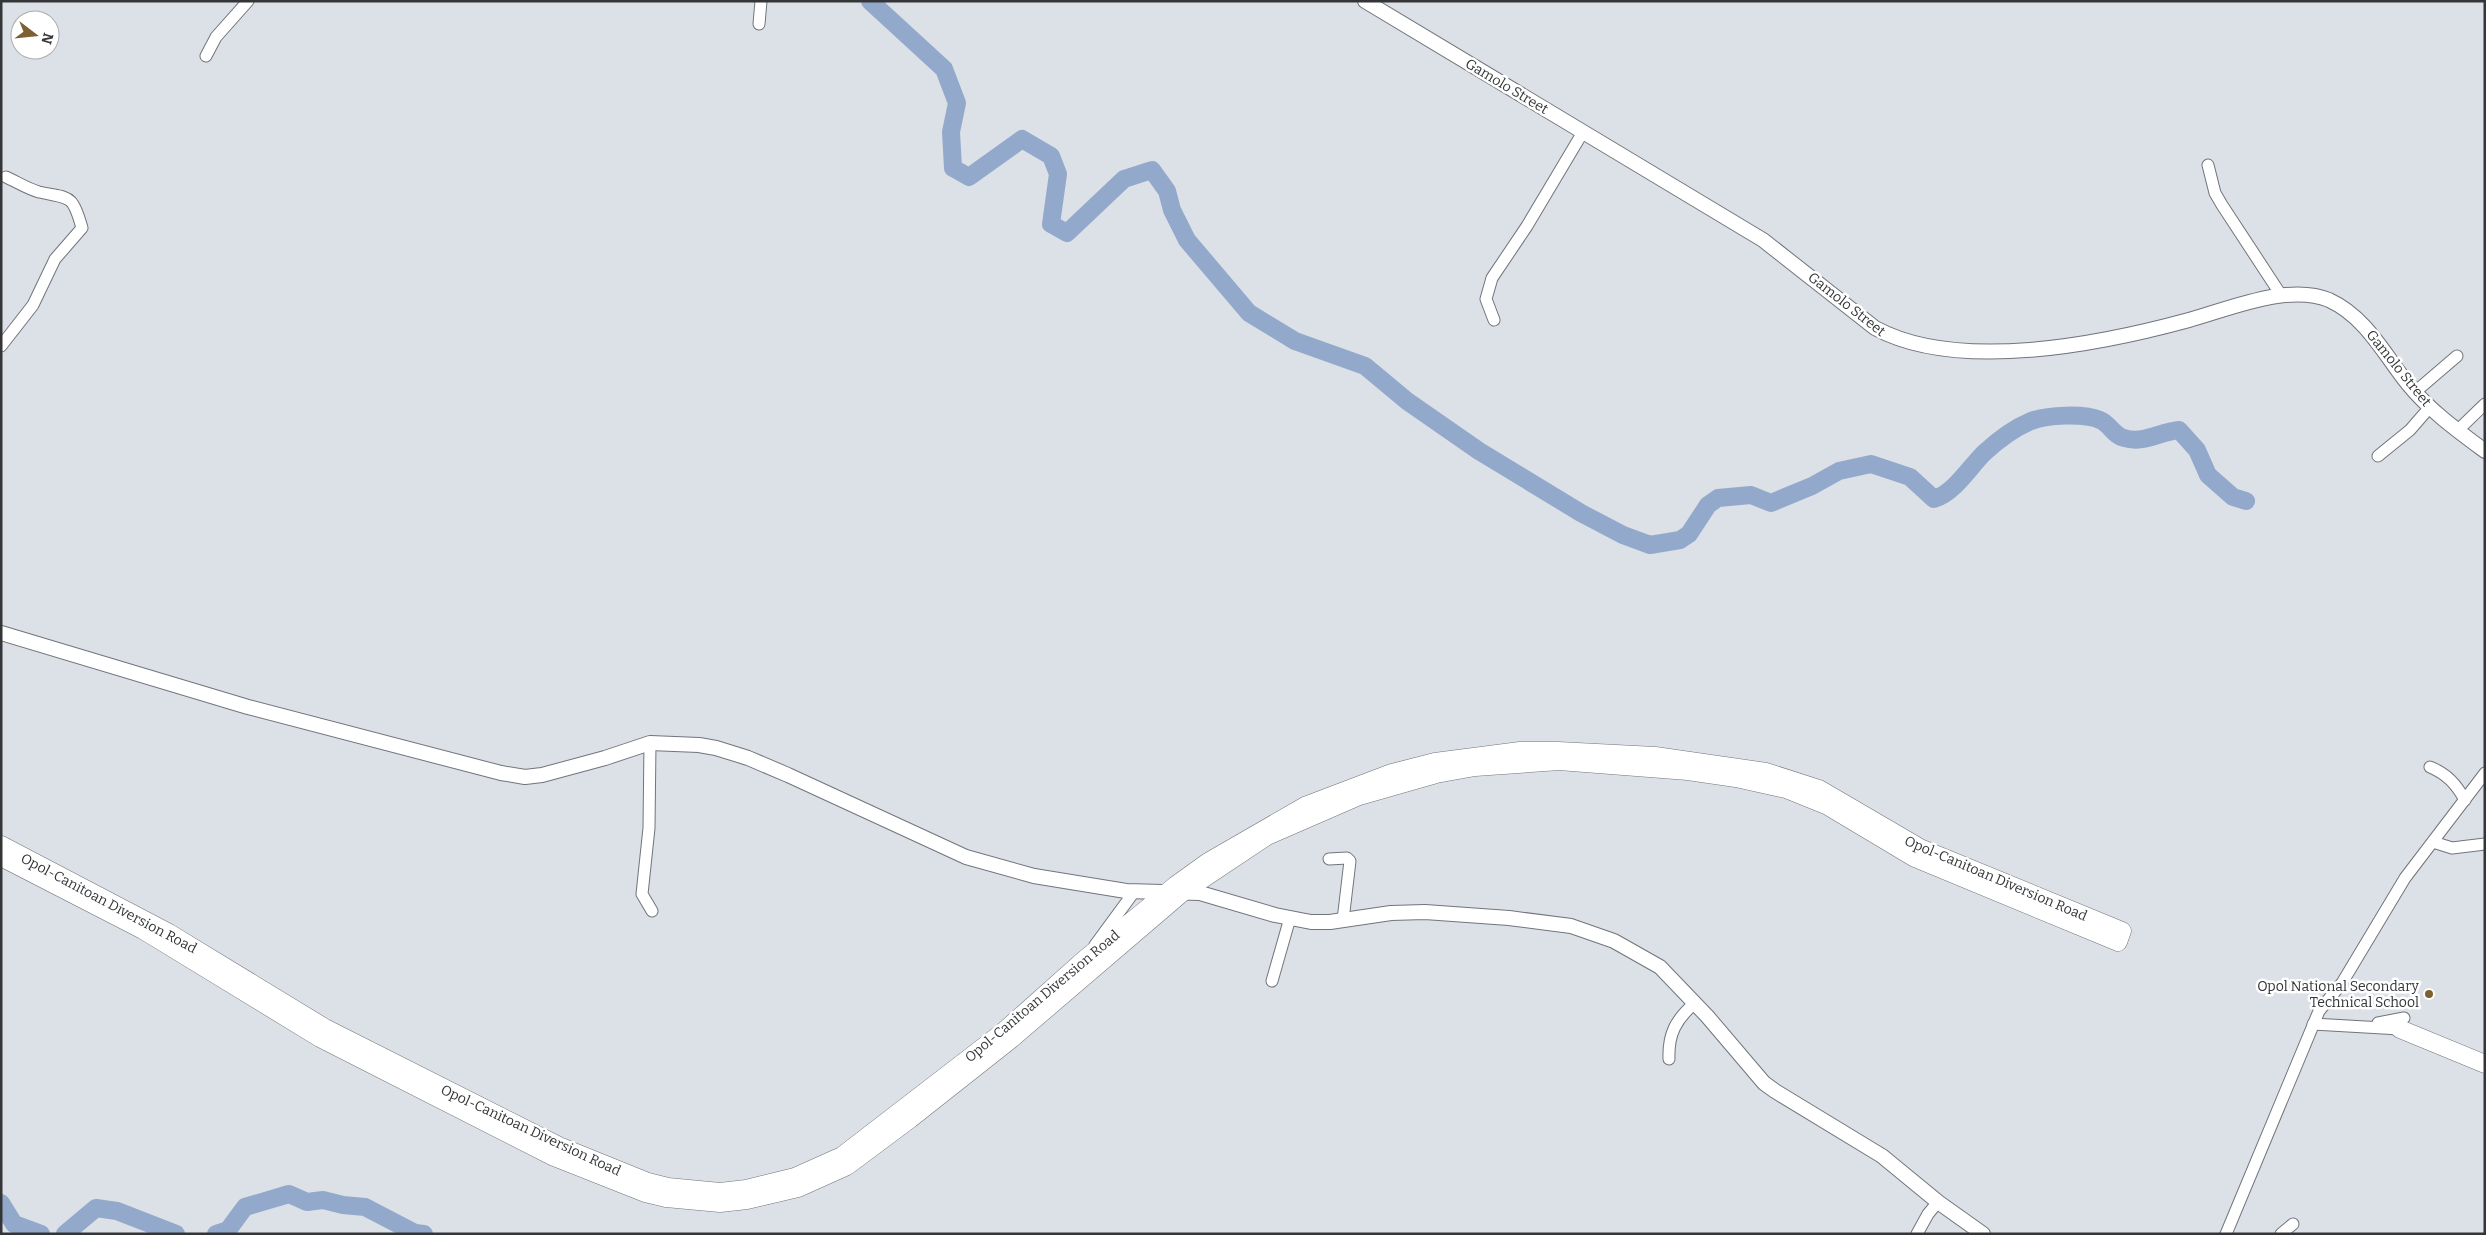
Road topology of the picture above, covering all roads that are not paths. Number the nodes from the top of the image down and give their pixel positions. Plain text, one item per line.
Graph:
1 (248, 1) edge
2 (761, 1) edge
3 (1365, 1) edge
4 (759, 24) dead end
5 (206, 56) dead end
6 (1583, 132) junction
7 (2208, 165) dead end
8 (6, 177) dead end
9 (2281, 295) junction
10 (1494, 320) dead end
11 (1, 346) edge
12 (2457, 356) dead end
13 (2415, 392) junction
14 (2485, 404) edge
15 (2430, 407) junction
16 (2457, 431) junction
17 (2485, 451) edge
18 (2378, 456) dead end
19 (1, 633) edge
20 (650, 743) junction
21 (2430, 767) dead end
22 (2485, 773) edge
23 (2466, 800) junction
24 (2433, 842) junction
25 (2485, 844) edge
26 (1, 845) edge
27 (1, 857) edge
28 (1329, 858) dead end
29 (1197, 882) junction
30 (1134, 892) junction
31 (652, 911) dead end
32 (1290, 918) junction
33 (1344, 920) junction
34 (2120, 937) dead end
35 (1094, 953) junction
36 (1272, 981) dead end
37 (1694, 1003) junction
38 (2313, 1024) junction
39 (2402, 1024) junction
40 (2485, 1053) edge
41 (1669, 1059) dead end
42 (2485, 1064) edge
43 (1938, 1202) junction
44 (2293, 1224) dead end
45 (1917, 1234) edge
46 (1983, 1234) edge
47 (2226, 1234) edge
48 (2281, 1234) edge

1 - 5 street
2 - 4 street
3 - 6 street, Gamolo Street
6 - 9 street, Gamolo Street
6 - 10 street
7 - 9 street
8 - 11 street
9 - 13 street, Gamolo Street
12 - 13 street
13 - 15 street, Gamolo Street
14 - 16 street
15 - 16 street, Gamolo Street
15 - 18 street
16 - 17 street, Gamolo Street
19 - 20 street
20 - 30 street
20 - 31 street
21 - 23 street
22 - 23 street
23 - 24 street
24 - 25 street
24 - 38 street
26 - 35 main road, Opol-Canitoan Diversion Road
27 - 35 main road, Opol-Canitoan Diversion Road
28 - 33 street
29 - 30 street
29 - 32 street
29 - 34 main road, Opol-Canitoan Diversion Road
29 - 35 main road, Opol-Canitoan Diversion Road
30 - 35 street
32 - 33 street
32 - 36 street
33 - 37 street
37 - 41 street
37 - 43 street
38 - 39 street
38 - 47 street
39 - 40 main road
39 - 42 main road
43 - 45 street
43 - 46 street
44 - 48 street

